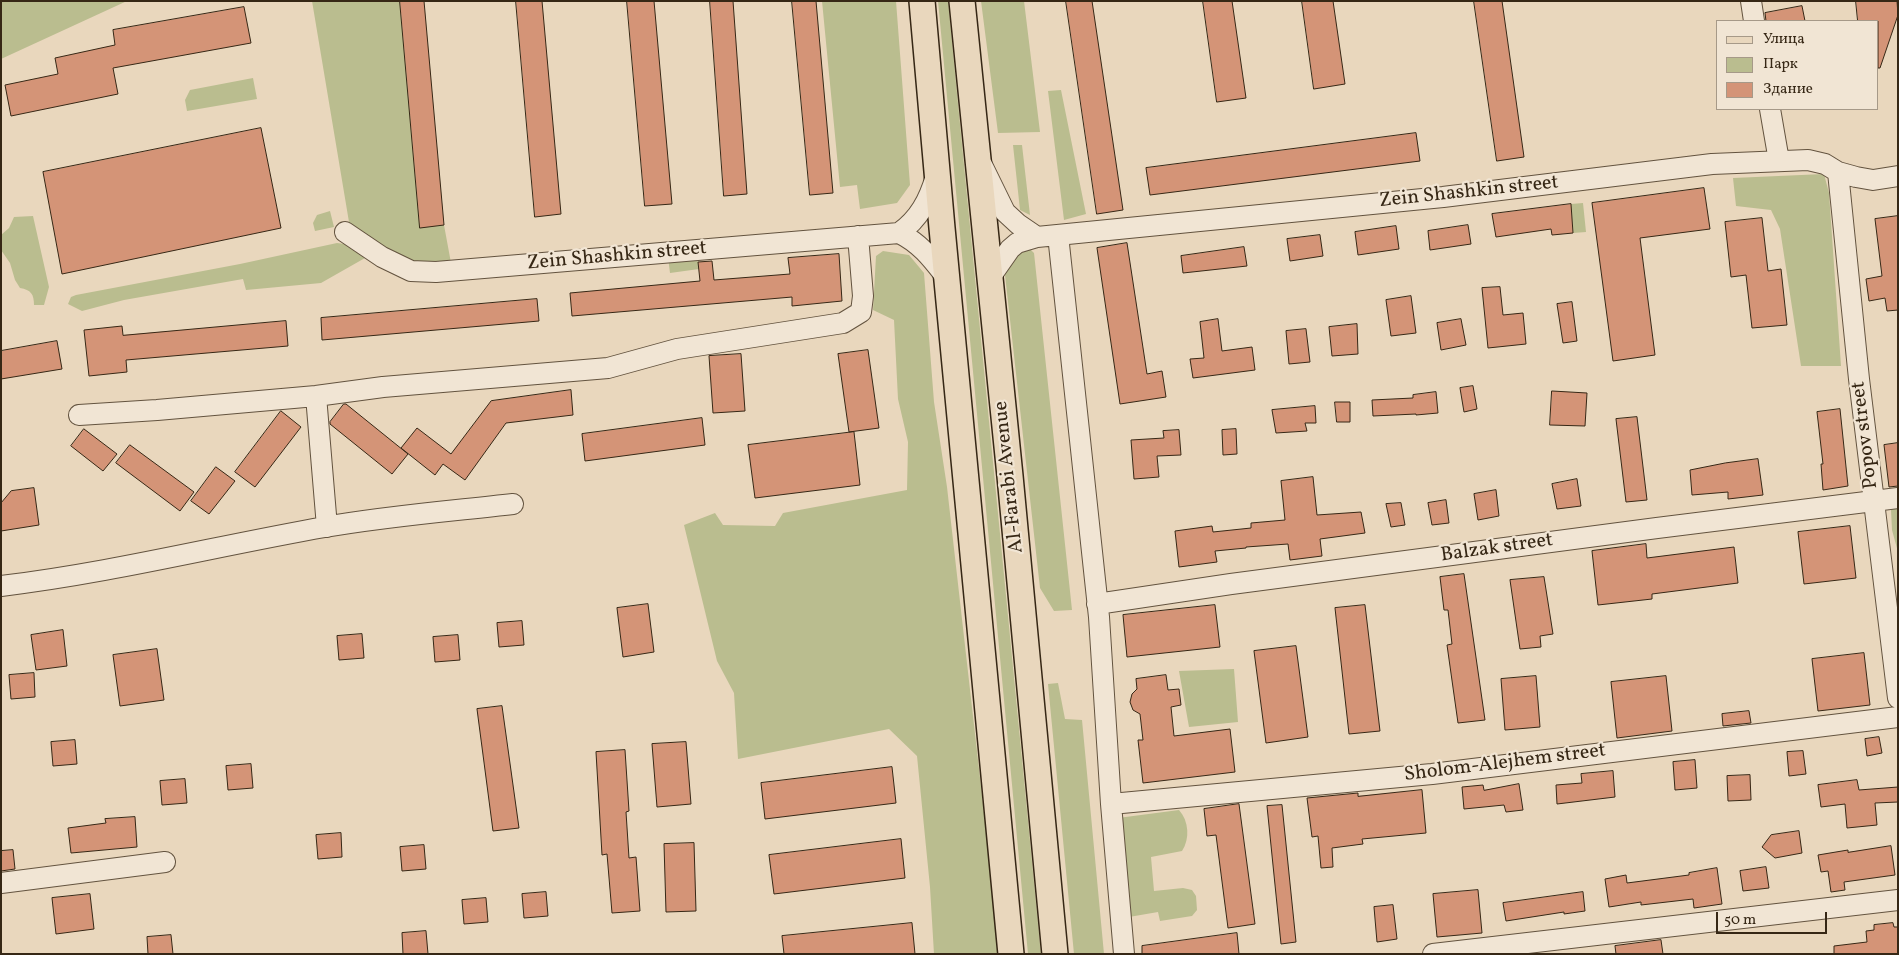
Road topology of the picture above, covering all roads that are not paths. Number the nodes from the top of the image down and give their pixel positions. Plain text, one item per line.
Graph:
1 (922, 1) edge
2 (962, 1) edge
3 (1751, 1) edge
4 (1754, 20) edge
5 (1770, 110) edge
6 (978, 159) junction
7 (1779, 161) junction
8 (1838, 172) junction
9 (937, 173) junction
10 (1898, 176) edge
11 (345, 232) dead end
12 (899, 233) junction
13 (1058, 235) junction
14 (858, 236) junction
15 (1037, 237) junction
16 (946, 277) junction
17 (989, 279) junction
18 (316, 396) junction
19 (79, 414) dead end
20 (1898, 498) edge
21 (1874, 501) junction
22 (513, 504) dead end
23 (326, 527) junction
24 (1, 586) edge
25 (1097, 604) junction
26 (1898, 698) edge
27 (1898, 718) edge
28 (1111, 804) junction
29 (165, 862) dead end
30 (1, 883) edge
31 (1898, 900) edge
32 (1011, 954) edge
33 (1055, 954) edge
34 (1124, 954) edge
35 (1433, 954) edge

1 - 9 main road
2 - 6 main road, Al-Farabi Avenue
3 - 4 street
5 - 7 street
6 - 15 street
6 - 17 main road, Al-Farabi Avenue
7 - 8 street, Zein Shashkin street
7 - 13 street, Zein Shashkin street
8 - 10 street, Zein Shashkin street
8 - 21 street, Popov street
9 - 12 street
9 - 16 main road
11 - 14 street, Zein Shashkin street
12 - 14 street, Zein Shashkin street
12 - 16 street
13 - 15 street, Zein Shashkin street
13 - 25 street
14 - 18 street
15 - 17 street, Zein Shashkin street
16 - 32 main road
17 - 33 main road, Al-Farabi Avenue
18 - 19 street
18 - 23 street
20 - 21 street, Balzak street
21 - 25 street, Balzak street
21 - 26 street, Popov street
22 - 23 street
23 - 24 street
25 - 28 street
27 - 28 street, Sholom-Alejhem street
28 - 34 street
29 - 30 street
31 - 35 street

